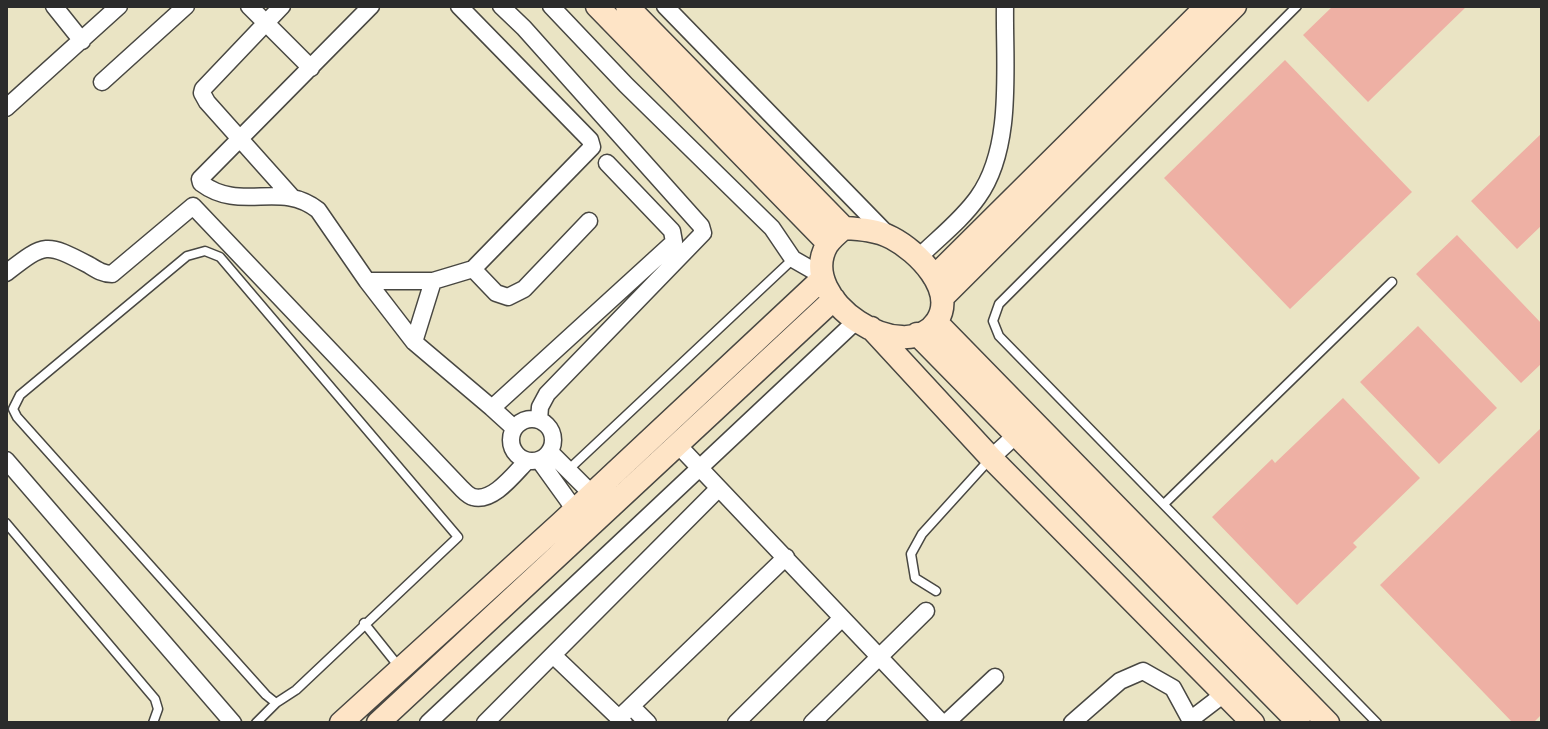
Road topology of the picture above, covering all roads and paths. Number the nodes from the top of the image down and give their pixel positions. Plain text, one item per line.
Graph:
1 (54, 6) edge
2 (119, 6) edge
3 (186, 6) edge
4 (249, 6) edge
5 (282, 6) edge
6 (371, 6) edge
7 (459, 6) edge
8 (501, 6) edge
9 (551, 6) edge
10 (597, 6) edge
11 (627, 6) edge
12 (665, 6) edge
13 (1005, 6) edge
14 (1207, 6) edge
15 (1235, 6) edge
16 (1297, 6) edge
17 (266, 22) junction
18 (524, 28) junction
19 (82, 41) junction
20 (503, 50) junction
21 (311, 68) junction
22 (102, 82) dead end
23 (6, 108) edge
24 (240, 138) junction
25 (607, 163) dead end
26 (212, 191) junction
27 (291, 196) junction
28 (198, 209) junction
29 (589, 221) dead end
30 (836, 236) junction
31 (890, 237) junction
32 (918, 258) junction
33 (793, 259) junction
34 (473, 269) junction
35 (6, 273) edge
36 (822, 277) junction
37 (367, 281) junction
38 (433, 281) junction
39 (1392, 282) dead end
40 (938, 287) junction
41 (834, 299) junction
42 (936, 322) junction
43 (864, 325) junction
44 (917, 334) junction
45 (414, 342) junction
46 (492, 408) junction
47 (539, 420) junction
48 (514, 428) junction
49 (1016, 435) junction
50 (677, 444) junction
51 (539, 458) junction
52 (991, 458) junction
53 (6, 460) edge
54 (699, 468) junction
55 (567, 470) junction
56 (554, 482) junction
57 (718, 489) junction
58 (592, 494) junction
59 (1164, 504) junction
60 (575, 510) junction
61 (6, 523) edge
62 (786, 557) junction
63 (936, 591) dead end
64 (926, 611) dead end
65 (842, 618) junction
66 (364, 623) junction
67 (554, 656) junction
68 (879, 658) junction
69 (401, 669) junction
70 (995, 677) dead end
71 (384, 684) junction
72 (1224, 694) junction
73 (276, 703) junction
74 (398, 704) junction
75 (625, 716) edge
76 (1191, 722) edge
77 (153, 723) edge
78 (233, 723) edge
79 (256, 723) edge
80 (341, 723) edge
81 (378, 723) edge
82 (428, 723) edge
83 (485, 723) edge
84 (648, 723) edge
85 (736, 723) edge
86 (812, 723) edge
87 (944, 723) edge
88 (1072, 723) edge
89 (1253, 723) edge
90 (1299, 723) edge
91 (1328, 723) edge
92 (1377, 723) edge

1 - 19 street
2 - 19 street
3 - 22 street
4 - 17 street
5 - 17 street
6 - 21 street
7 - 20 street
8 - 18 street
9 - 33 street
10 - 30 street
11 - 30 street
12 - 31 street
13 - 32 street
14 - 40 street
15 - 40 street
16 - 59 lane
17 - 21 street
17 - 24 street
18 - 20 street
18 - 47 street
19 - 23 street
20 - 34 street
21 - 24 street
24 - 26 street
24 - 27 street
25 - 46 street
26 - 27 street
26 - 28 street
27 - 37 street
28 - 35 street
28 - 51 street
29 - 34 street
30 - 31 street
30 - 36 street
31 - 32 street
32 - 40 street
33 - 36 street
33 - 55 lane
34 - 38 street
36 - 41 street
36 - 58 street
37 - 38 street
37 - 45 street
38 - 45 street
39 - 59 lane
40 - 42 street
41 - 43 street
41 - 50 street
42 - 44 street
42 - 91 street
43 - 44 street
43 - 52 street
43 - 54 street
44 - 49 street
45 - 46 street
46 - 48 street
47 - 48 street
47 - 51 street
48 - 51 street
49 - 52 street
49 - 90 street
50 - 54 street
50 - 74 street
51 - 55 street
51 - 56 street
52 - 63 lane
52 - 72 street
53 - 78 street
54 - 57 street
54 - 82 street
55 - 56 lane
55 - 58 street
56 - 60 street
57 - 62 street
57 - 67 street
58 - 60 street
59 - 92 lane
60 - 69 street
61 - 77 lane
62 - 65 street
62 - 75 street
64 - 68 street
65 - 68 street
65 - 85 street
66 - 69 lane
66 - 73 lane
66 - 73 lane
67 - 75 street
67 - 83 street
68 - 86 street
68 - 87 street
69 - 71 street
70 - 87 street
71 - 74 street
71 - 80 street
72 - 76 street
72 - 89 street
73 - 79 lane
74 - 81 street
75 - 84 street
76 - 88 street

